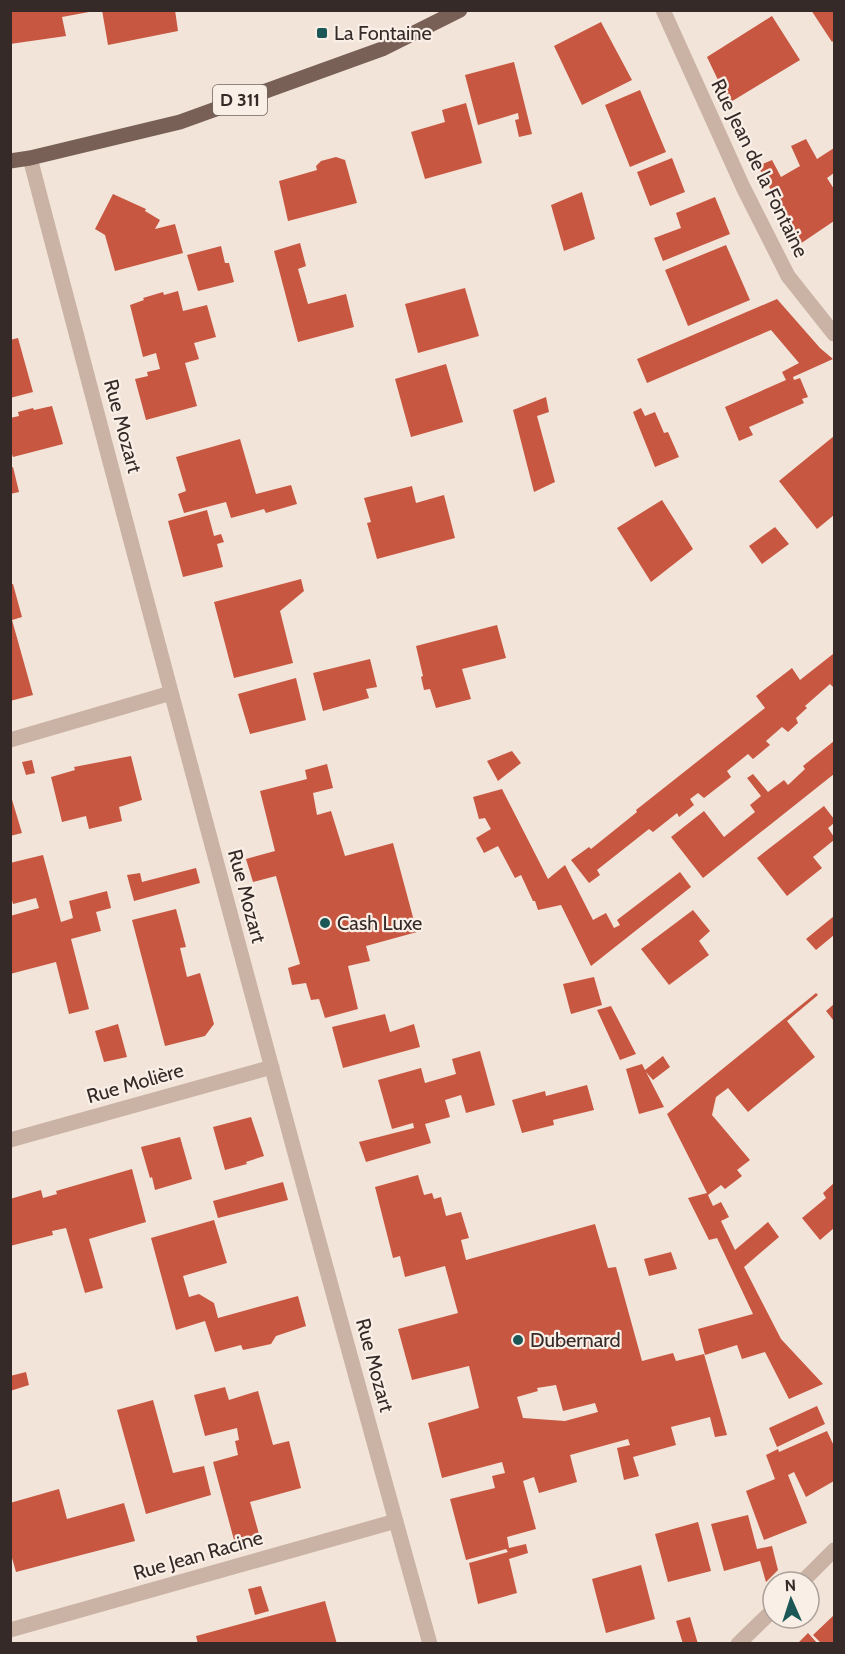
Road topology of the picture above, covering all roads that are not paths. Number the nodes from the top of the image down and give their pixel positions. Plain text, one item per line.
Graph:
1 (460, 10) edge
2 (663, 10) edge
3 (30, 158) junction
4 (10, 160) edge
5 (834, 334) edge
6 (171, 693) junction
7 (10, 740) edge
8 (272, 1067) junction
9 (10, 1140) edge
10 (396, 1521) junction
11 (834, 1550) edge
12 (813, 1570) edge
13 (761, 1622) edge
14 (10, 1630) edge
15 (430, 1644) edge
16 (738, 1644) edge

1 - 3 main road, D 311
2 - 5 street, Rue Jean de la Fontaine
3 - 4 main road, D 311
3 - 6 street, Rue Mozart
6 - 7 street
6 - 8 street, Rue Mozart
8 - 9 street, Rue Molière
8 - 10 street, Rue Mozart
10 - 14 street, Rue Jean Racine
10 - 15 street, Rue Mozart
11 - 12 street
13 - 16 street

